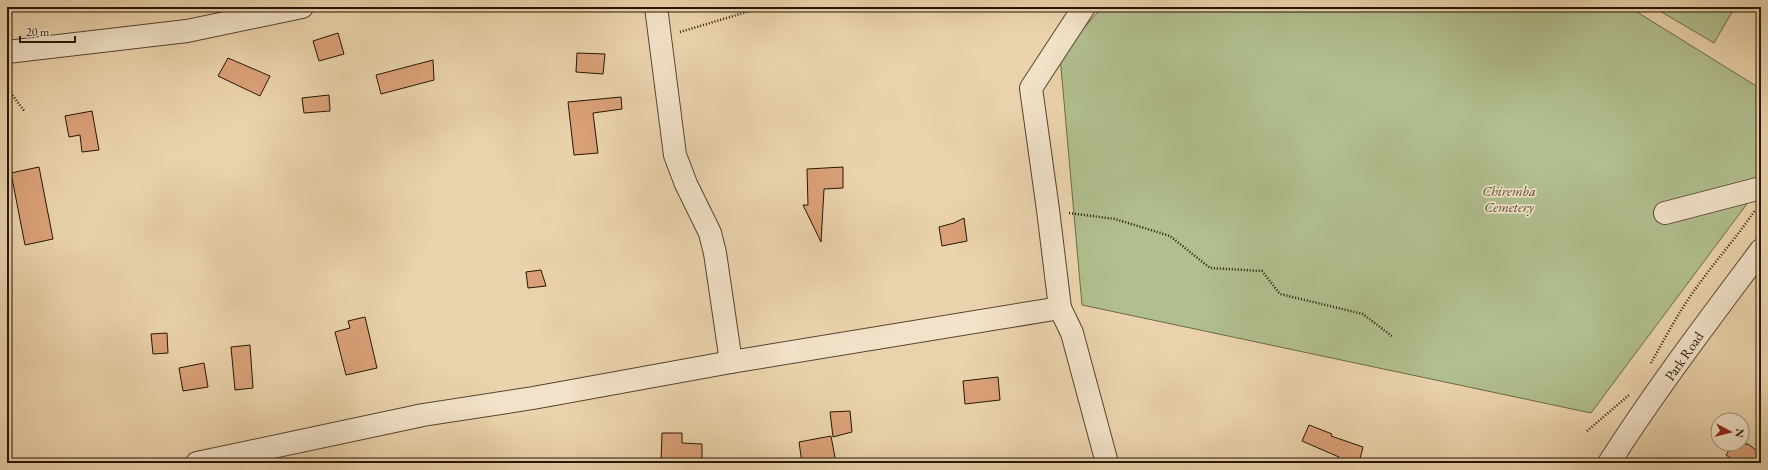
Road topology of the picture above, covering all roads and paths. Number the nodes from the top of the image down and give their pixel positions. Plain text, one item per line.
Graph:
1 (302, 7) edge
2 (656, 7) edge
3 (1084, 7) edge
4 (750, 11) dead end
5 (660, 38) junction
6 (7, 52) edge
7 (7, 88) edge
8 (25, 112) dead end
9 (1759, 198) edge
10 (1048, 210) junction
11 (1665, 213) dead end
12 (1761, 250) edge
13 (1060, 308) junction
14 (1392, 337) dead end
15 (731, 362) junction
16 (1648, 368) dead end
17 (1632, 390) dead end
18 (1587, 431) dead end
19 (197, 463) edge
20 (1107, 463) edge
21 (1610, 463) edge

1 - 6 street
2 - 5 street
3 - 10 street
4 - 5 path
5 - 15 street
7 - 8 path
9 - 11 street
9 - 16 path
10 - 13 street
10 - 14 path
12 - 21 street, Park Road
13 - 15 street
13 - 20 street
15 - 19 street
17 - 18 path

